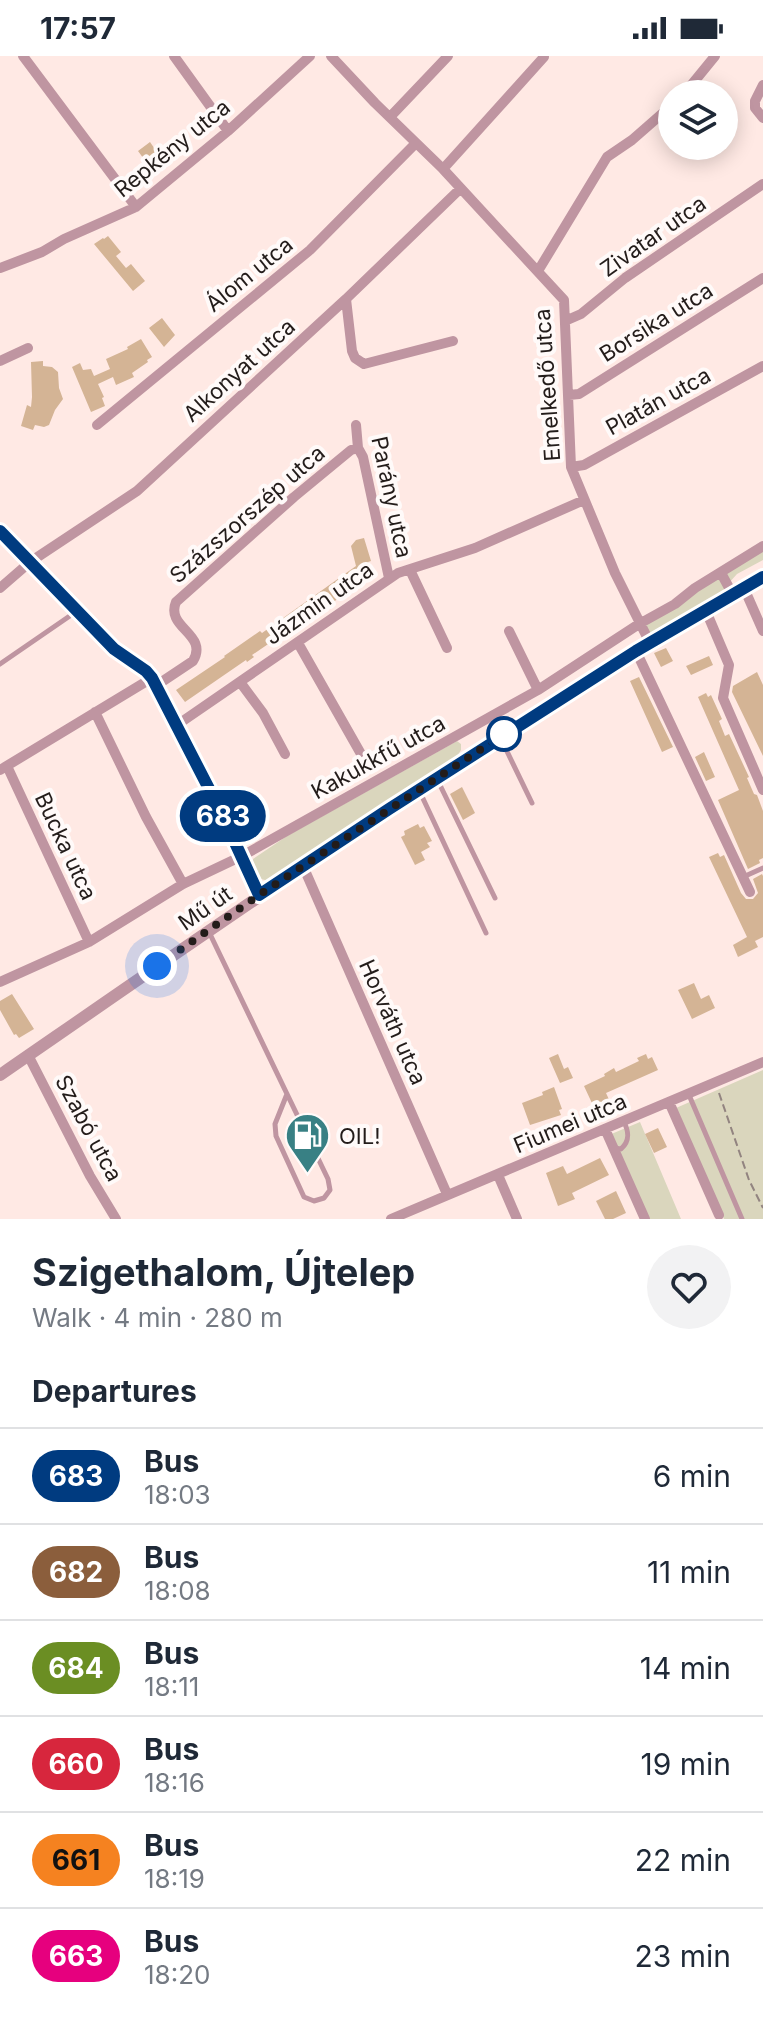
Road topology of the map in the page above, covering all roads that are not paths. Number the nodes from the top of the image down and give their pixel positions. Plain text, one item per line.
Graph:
1 (23, 56) edge
2 (174, 56) edge
3 (310, 56) edge
4 (331, 56) edge
5 (448, 56) edge
6 (715, 56) edge
7 (544, 57) edge
8 (695, 80) edge
9 (763, 85) edge
10 (390, 117) junction
11 (658, 117) edge
12 (763, 118) edge
13 (228, 131) junction
14 (416, 143) junction
15 (443, 169) junction
16 (763, 184) edge
17 (460, 189) junction
18 (136, 207) junction
19 (1, 264) edge
20 (538, 271) junction
21 (763, 278) edge
22 (346, 299) junction
23 (565, 321) junction
24 (453, 341) dead end
25 (28, 348) dead end
26 (0, 361) edge
27 (763, 366) edge
28 (569, 395) junction
29 (97, 425) dead end
30 (356, 425) dead end
31 (358, 448) junction
32 (571, 467) junction
33 (584, 500) junction
34 (0, 531) edge
35 (763, 546) edge
36 (30, 562) junction
37 (410, 570) junction
38 (721, 573) junction
39 (763, 577) edge
40 (389, 578) junction
41 (0, 588) edge
42 (738, 592) junction
43 (78, 610) junction
44 (706, 611) junction
45 (639, 624) junction
46 (509, 631) dead end
47 (763, 631) edge
48 (298, 643) junction
49 (650, 643) junction
50 (447, 648) dead end
51 (636, 651) junction
52 (0, 664) edge
53 (154, 682) junction
54 (240, 682) junction
55 (538, 690) junction
56 (95, 712) junction
57 (177, 725) junction
58 (500, 737) junction
59 (285, 754) dead end
60 (3, 768) edge
61 (369, 768) dead end
62 (437, 778) junction
63 (419, 789) junction
64 (763, 790) edge
65 (532, 803) dead end
66 (242, 856) junction
67 (303, 866) junction
68 (763, 868) edge
69 (743, 877) junction
70 (183, 884) junction
71 (750, 892) dead end
72 (259, 895) junction
73 (495, 898) dead end
74 (208, 931) junction
75 (486, 933) dead end
76 (89, 942) junction
77 (0, 982) edge
78 (28, 1055) junction
79 (763, 1062) edge
80 (0, 1075) edge
81 (689, 1093) junction
82 (287, 1094) junction
83 (669, 1102) junction
84 (623, 1121) junction
85 (605, 1129) junction
86 (613, 1148) junction
87 (498, 1175) junction
88 (447, 1194) junction
89 (719, 1215) dead end
90 (116, 1219) edge
91 (391, 1219) edge
92 (517, 1219) edge
93 (645, 1219) edge
94 (742, 1219) edge

1 - 18 street
2 - 13 street
3 - 13 street, Repkény utca
4 - 10 street, Emelkedő utca
5 - 10 street
6 - 8 street
7 - 15 street
9 - 12 street
10 - 14 street, Emelkedő utca
11 - 20 street
13 - 18 street, Repkény utca
14 - 15 street, Emelkedő utca
14 - 29 street, Álom utca
15 - 17 street, Emelkedő utca
16 - 23 street, Zivatar utca
17 - 20 street, Emelkedő utca
17 - 22 street, Alkonyat utca
18 - 19 street, Repkény utca
20 - 23 street, Emelkedő utca
21 - 28 street, Borsika utca
22 - 24 street
22 - 36 street, Alkonyat utca
23 - 28 street, Emelkedő utca
25 - 26 street
27 - 32 street, Platán utca
28 - 32 street, Emelkedő utca
30 - 31 street, Parány utca
31 - 40 street, Parány utca
31 - 53 street, Százszorszép utca
32 - 33 street, Emelkedő utca
33 - 37 street, Jázmin utca
33 - 45 street, Emelkedő utca
34 - 36 street
35 - 38 street, Kakukkfű utca
36 - 41 street, Alkonyat utca
36 - 43 street
37 - 40 street, Jázmin utca
37 - 50 street
38 - 42 street
38 - 45 street, Kakukkfű utca
39 - 42 street, Mű út
40 - 48 street, Jázmin utca
42 - 44 street, Mű út
42 - 47 street
43 - 52 lane
43 - 53 street
44 - 49 street, Mű út
44 - 64 street
45 - 49 street, Emelkedő utca
45 - 55 street, Kakukkfű utca
46 - 55 street
48 - 54 street, Jázmin utca
48 - 61 street
49 - 51 street, Mű út
51 - 58 street, Mű út
51 - 69 street
53 - 56 street
53 - 57 street
54 - 57 street, Jázmin utca
54 - 59 street
55 - 66 street, Kakukkfű utca
56 - 60 street
56 - 70 street
57 - 66 street
58 - 62 street, Mű út
58 - 65 lane
60 - 76 street, Bucka utca
62 - 63 street, Mű út
62 - 73 lane
63 - 67 street, Mű út
63 - 75 lane
66 - 70 street, Kakukkfű utca
66 - 72 street
67 - 72 street, Mű út
67 - 88 street, Horváth utca
68 - 69 lane
69 - 71 street
70 - 76 street, Kakukkfű utca
72 - 74 street, Mű út
74 - 78 street, Mű út
74 - 82 lane
76 - 77 street, Kakukkfű utca
78 - 80 street, Mű út
78 - 90 street, Szabó utca
79 - 81 street, Fiumei utca
81 - 83 street, Fiumei utca
81 - 94 lane
82 - 82 lane
83 - 84 street, Fiumei utca
83 - 89 street
84 - 85 street, Fiumei utca
84 - 86 lane
85 - 86 street
85 - 87 street, Fiumei utca
86 - 93 street
87 - 88 street, Fiumei utca
87 - 92 street
88 - 91 street, Fiumei utca

